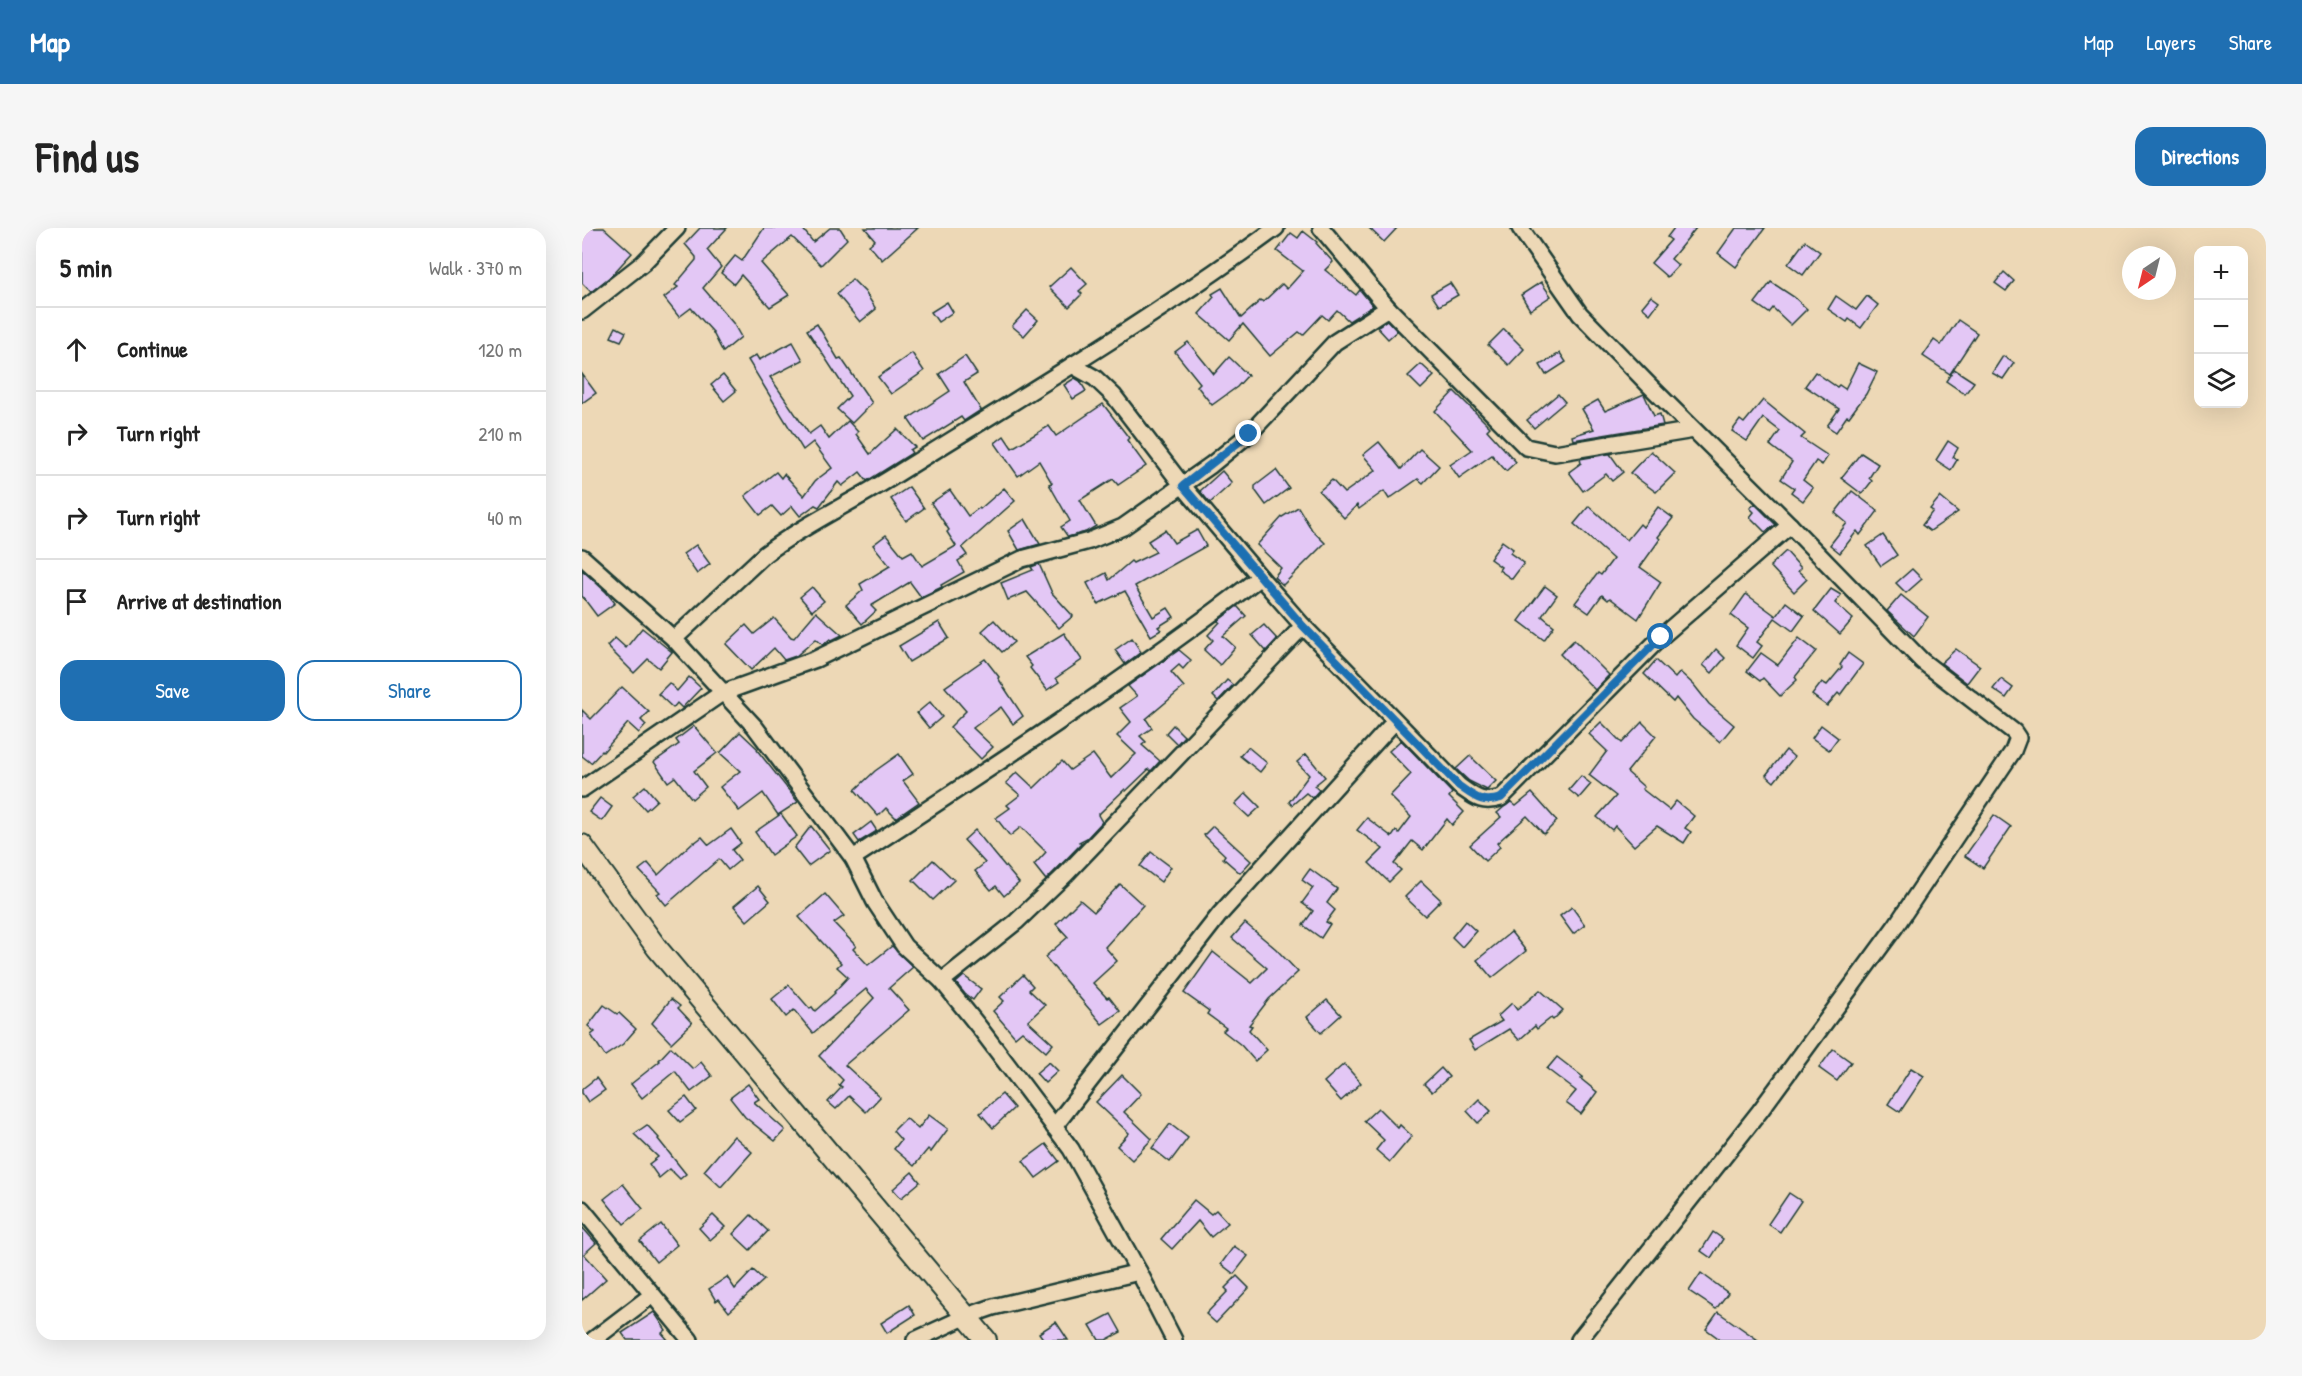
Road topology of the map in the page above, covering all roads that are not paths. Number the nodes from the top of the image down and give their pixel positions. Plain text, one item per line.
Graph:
1 (677, 228) edge
2 (1276, 228) edge
3 (1321, 228) edge
4 (1520, 228) edge
5 (1388, 308) junction
6 (582, 311) edge
7 (1072, 365) junction
8 (1694, 430) junction
9 (1183, 486) junction
10 (1790, 525) junction
11 (582, 557) edge
12 (1260, 577) junction
13 (1303, 626) junction
14 (674, 639) junction
15 (722, 693) junction
16 (1395, 720) junction
17 (582, 789) edge
18 (582, 845) edge
19 (854, 858) junction
20 (942, 981) junction
21 (1054, 1127) junction
22 (582, 1209) edge
23 (1139, 1272) junction
24 (652, 1295) junction
25 (967, 1316) junction
26 (593, 1340) edge
27 (690, 1340) edge
28 (915, 1340) edge
29 (986, 1340) edge
30 (1174, 1340) edge
31 (1579, 1340) edge

1 - 6 street
2 - 7 street
3 - 5 street
4 - 8 street
5 - 8 street
5 - 9 street
7 - 9 street
7 - 14 street
8 - 10 street
9 - 12 street
9 - 15 street
10 - 16 street
10 - 31 street
11 - 14 street
12 - 13 street
12 - 19 street
13 - 16 street
13 - 20 street
14 - 15 street
15 - 17 street
15 - 19 street
16 - 21 street
18 - 25 street
19 - 20 street
20 - 21 street
21 - 23 street
22 - 24 street
23 - 25 street
23 - 30 street
24 - 26 street
24 - 27 street
25 - 28 street
25 - 29 street

